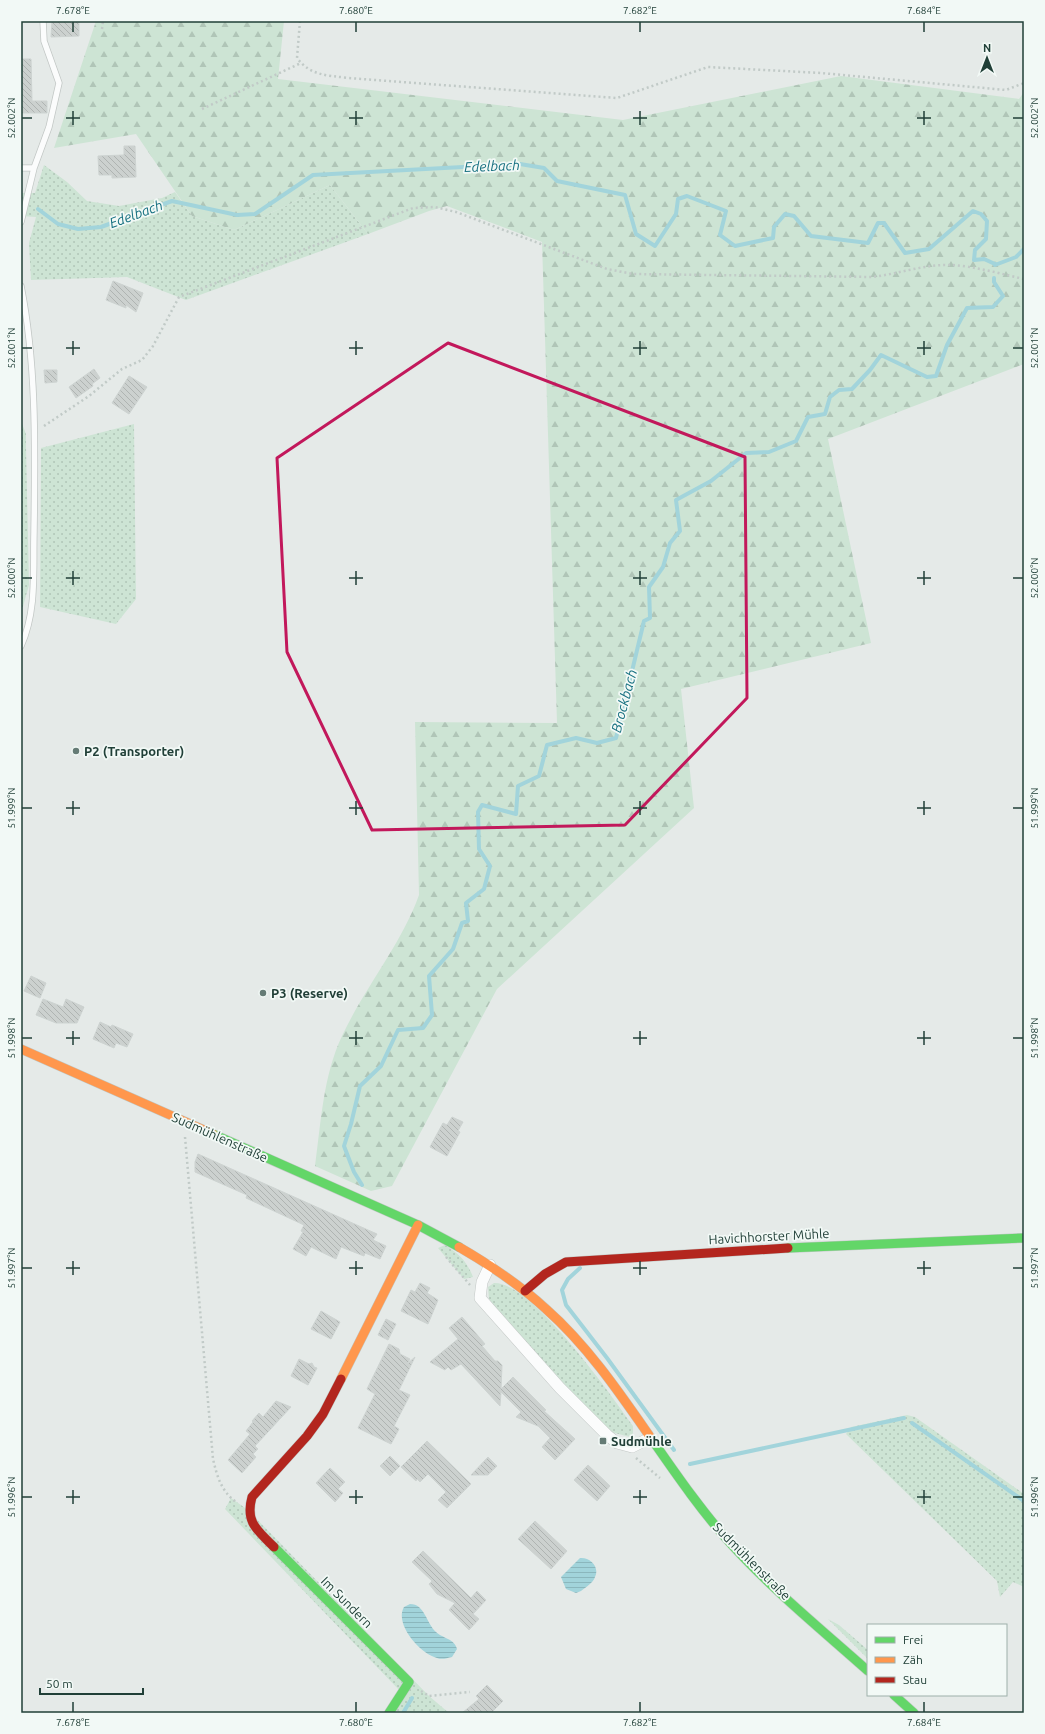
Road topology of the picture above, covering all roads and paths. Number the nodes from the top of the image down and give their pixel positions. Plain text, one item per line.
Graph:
1 (43, 21) edge
2 (103, 21) edge
3 (300, 21) edge
4 (102, 29) dead end
5 (301, 63) junction
6 (1024, 83) edge
7 (202, 108) dead end
8 (21, 168) edge
9 (34, 168) junction
10 (21, 222) edge
11 (1024, 279) edge
12 (21, 286) edge
13 (34, 431) junction
14 (21, 646) edge
15 (21, 1049) edge
16 (190, 1123) junction
17 (418, 1224) junction
18 (1024, 1238) edge
19 (442, 1253) dead end
20 (490, 1264) junction
21 (525, 1291) junction
22 (480, 1298) junction
23 (650, 1438) junction
24 (248, 1510) junction
25 (867, 1670) edge
26 (409, 1682) junction
27 (470, 1692) dead end
28 (895, 1696) edge
29 (389, 1713) edge
30 (914, 1713) edge

1 - 9 lane
2 - 4 path
3 - 5 path
5 - 6 path
5 - 7 path
8 - 9 lane
9 - 10 lane
11 - 13 path
12 - 13 lane
13 - 14 lane
15 - 16 street, Sudmühlenstraße
16 - 17 street, Sudmühlenstraße
16 - 24 path
17 - 20 street, Sudmühlenstraße
17 - 24 street
18 - 21 street, Havichhorster Mühle
19 - 22 path
20 - 21 street, Sudmühlenstraße
20 - 22 street
21 - 23 street, Sudmühlenstraße
22 - 23 street
23 - 25 street, Sudmühlenstraße
24 - 26 street, Im Sundern
26 - 27 path
26 - 29 street
28 - 30 street

